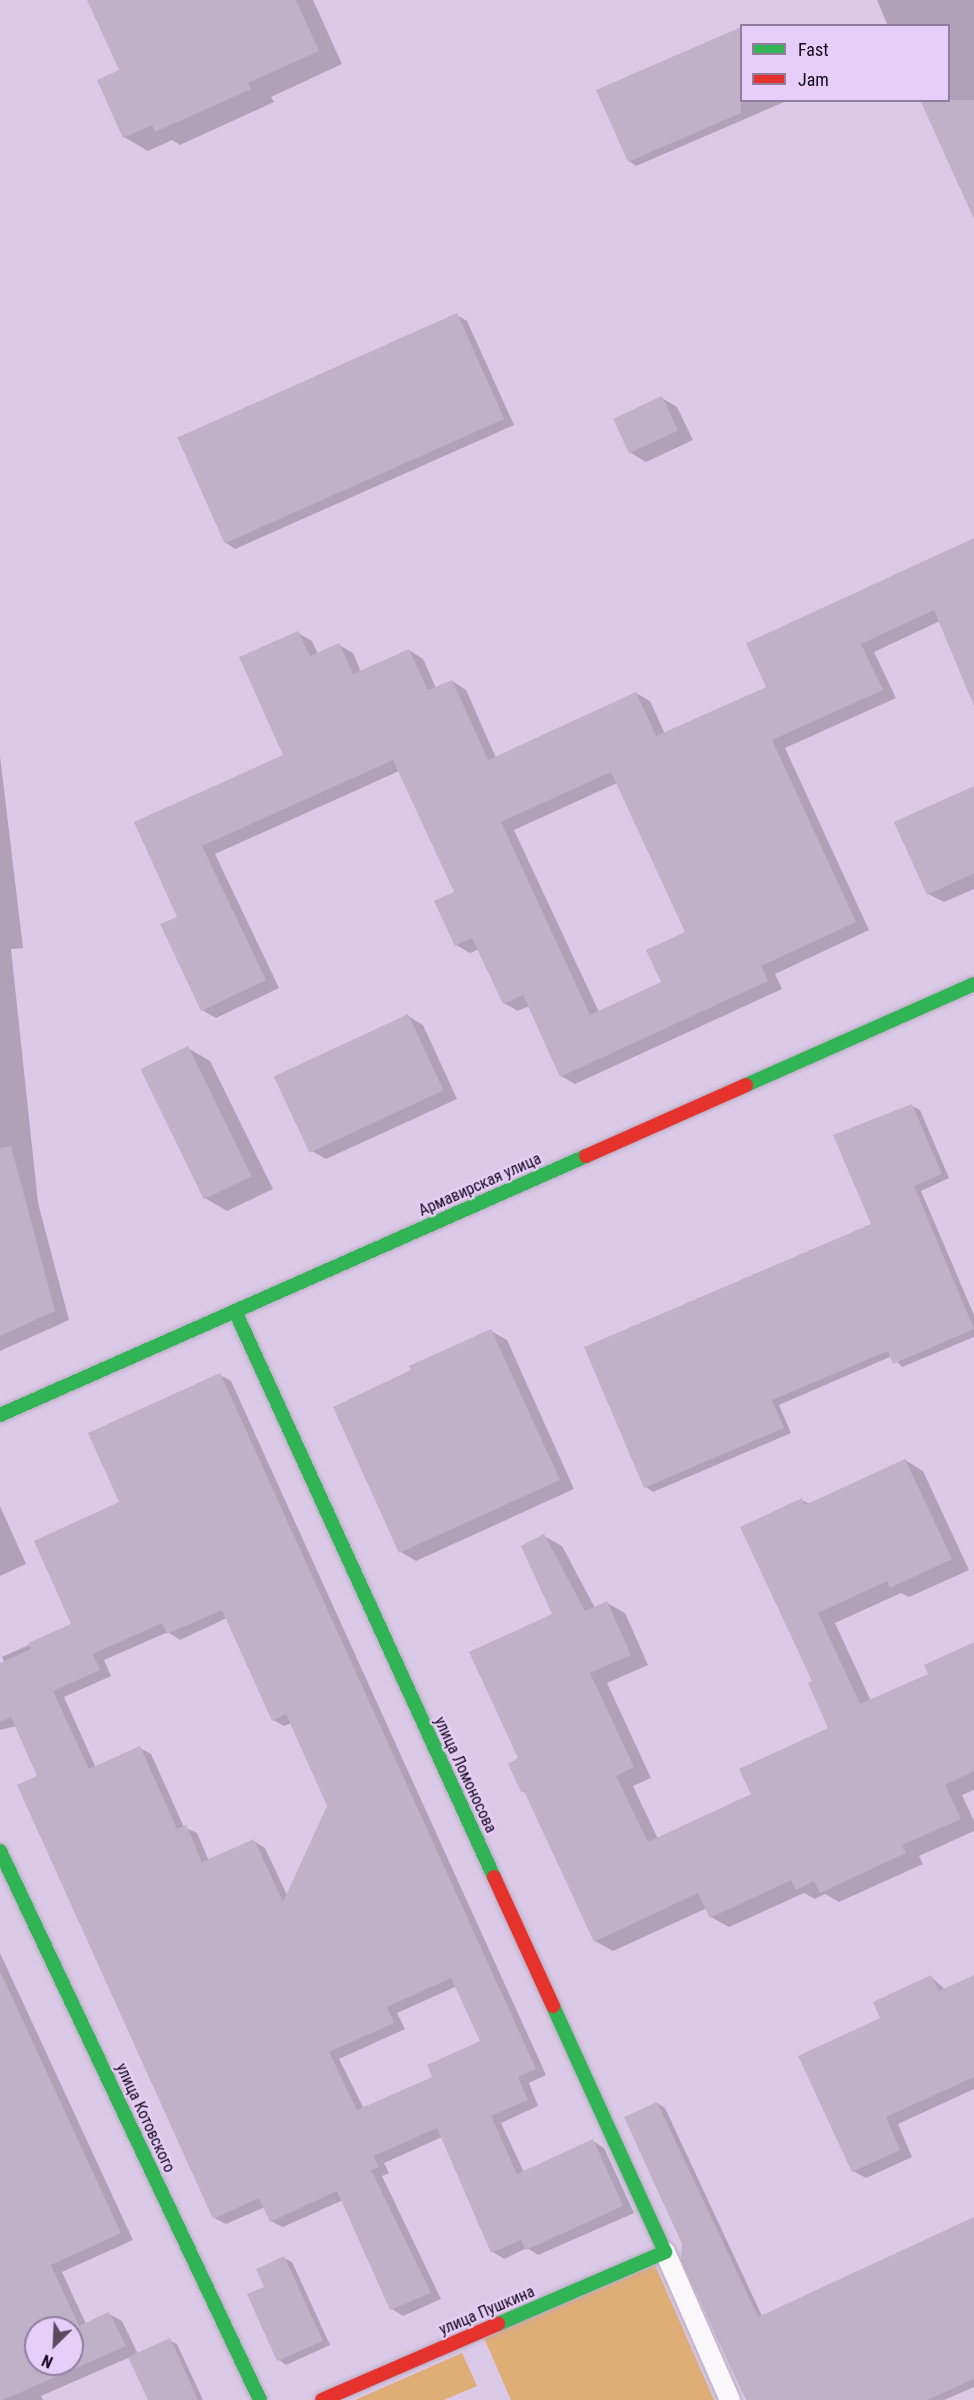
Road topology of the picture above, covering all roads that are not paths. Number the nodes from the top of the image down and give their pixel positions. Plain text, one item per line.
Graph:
1 (972, 986) edge
2 (235, 1311) junction
3 (0, 1415) edge
4 (0, 1851) edge
5 (665, 2252) junction
6 (260, 2400) edge
7 (322, 2400) edge
8 (730, 2400) edge

1 - 2 street, Армавирская улица
2 - 3 street, Армавирская улица
2 - 5 street, улица Ломоносова
4 - 6 street, улица Котовского
5 - 7 street, улица Пушкина
5 - 8 lane

